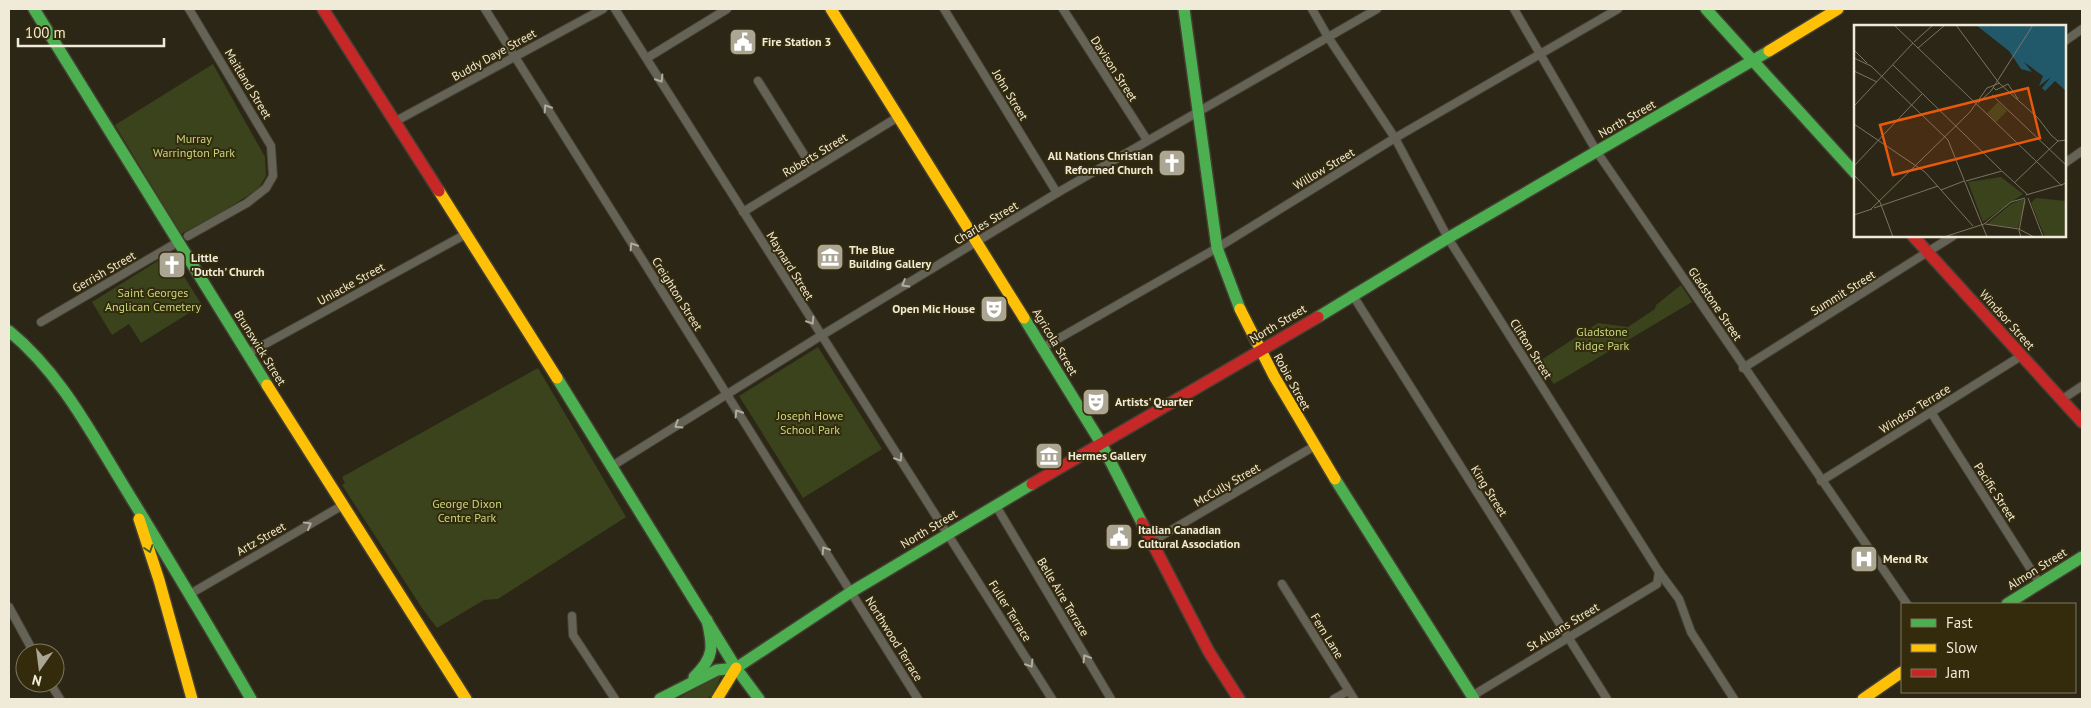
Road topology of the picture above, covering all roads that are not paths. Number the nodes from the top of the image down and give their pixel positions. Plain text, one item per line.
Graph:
1 (34, 9) edge
2 (189, 9) edge
3 (324, 9) edge
4 (485, 9) edge
5 (603, 9) edge
6 (614, 9) edge
7 (727, 9) edge
8 (832, 9) edge
9 (944, 9) edge
10 (1063, 9) edge
11 (1184, 9) edge
12 (1312, 9) edge
13 (1377, 9) edge
14 (1514, 9) edge
15 (1618, 9) edge
16 (1706, 9) edge
17 (1838, 9) edge
18 (2082, 29) edge
19 (1328, 37) junction
20 (2066, 39) edge
21 (1541, 55) junction
22 (515, 56) junction
23 (647, 58) junction
24 (1753, 61) junction
25 (758, 81) dead end
26 (1198, 112) junction
27 (898, 118) junction
28 (396, 122) junction
29 (1395, 138) junction
30 (1147, 140) junction
31 (2082, 151) edge
32 (1597, 152) junction
33 (2066, 161) edge
34 (813, 169) junction
35 (1854, 172) edge
36 (273, 176) joint
37 (1057, 193) junction
38 (743, 212) junction
39 (466, 234) junction
40 (1448, 238) junction
41 (1915, 238) edge
42 (1950, 238) edge
43 (183, 239) junction
44 (977, 241) junction
45 (1217, 248) junction
46 (1928, 253) junction
47 (1352, 294) junction
48 (40, 322) dead end
49 (9, 331) edge
50 (821, 336) junction
51 (1042, 348) junction
52 (1260, 352) junction
53 (247, 354) junction
54 (2021, 356) junction
55 (1744, 368) junction
56 (2082, 386) edge
57 (727, 394) junction
58 (2061, 400) junction
59 (1931, 412) junction
60 (2082, 422) edge
61 (1101, 443) junction
62 (1313, 447) junction
63 (612, 466) junction
64 (1821, 481) junction
65 (134, 503) junction
66 (343, 505) junction
67 (996, 506) junction
68 (948, 534) junction
69 (1151, 542) junction
70 (2082, 557) edge
71 (1659, 572) junction
72 (1282, 584) dead end
73 (2040, 584) junction
74 (851, 592) junction
75 (190, 594) junction
76 (1906, 603) edge
77 (2009, 603) edge
78 (9, 607) edge
79 (572, 616) dead end
80 (707, 620) junction
81 (1567, 637) junction
82 (29, 643) edge
83 (736, 668) junction
84 (1901, 673) edge
85 (680, 688) junction
86 (1348, 691) junction
87 (1473, 698) edge
88 (192, 699) edge
89 (251, 699) edge
90 (466, 699) edge
91 (614, 699) edge
92 (660, 699) edge
93 (717, 699) edge
94 (758, 699) edge
95 (918, 699) edge
96 (1052, 699) edge
97 (1111, 699) edge
98 (1238, 699) edge
99 (1334, 699) edge
100 (1354, 699) edge
101 (1607, 699) edge
102 (1734, 699) edge
103 (1863, 699) edge

1 - 43 main road, Brunswick Street
2 - 36 street, Maitland Street
3 - 28 main road
4 - 22 street, Creighton Street
5 - 22 street, Buddy Daye Street
6 - 23 street, Maynard Street
7 - 23 street
8 - 27 main road, Agricola Street
9 - 37 street, John Street
10 - 30 street, Davison Street
11 - 26 main road, Robie Street
12 - 19 street, Clifton Street
13 - 19 street, Charles Street
14 - 21 street, Gladstone Street
15 - 21 street, Willow Street
16 - 24 main road
17 - 24 main road, North Street
18 - 20 street
19 - 26 street, Charles Street
19 - 29 street, Clifton Street
21 - 29 street, Willow Street
21 - 32 street, Gladstone Street
22 - 28 street, Buddy Daye Street
57 -> 22 street, Creighton Street
23 -> 38 street, Maynard Street
24 - 32 main road, North Street
24 - 35 main road
25 - 34 street
26 - 30 street, Charles Street
26 - 45 main road, Robie Street
27 - 34 street, Roberts Street
27 - 44 main road, Agricola Street
28 - 39 main road
29 - 40 street, Clifton Street
29 - 45 street, Willow Street
30 - 37 street, Charles Street
31 - 33 street
32 - 40 main road, North Street
32 - 55 street, Gladstone Street
34 - 38 street, Roberts Street
36 - 43 street, Gerrish Street
37 - 44 street, Charles Street
38 -> 50 street, Maynard Street
39 - 53 street, Uniacke Street
39 - 63 main road
40 - 47 main road, North Street
40 - 71 street, Clifton Street
41 - 46 main road, Windsor Street
42 - 46 street, Summit Street
43 - 48 street, Gerrish Street
43 - 53 main road, Brunswick Street
44 -> 50 street, Charles Street
44 - 51 main road, Agricola Street
45 - 51 street, Willow Street
45 - 52 main road, Robie Street
46 - 54 main road, Windsor Street
46 - 55 street, Summit Street
47 - 52 main road, North Street
47 - 81 street, King Street
49 - 65 main road
50 - 57 street, Charles Street
50 -> 68 street, Maynard Street
51 - 61 main road, Agricola Street
52 - 61 main road, North Street
52 - 62 main road, Robie Street
53 - 66 main road, Brunswick Street
54 - 58 main road, Windsor Street
54 - 59 street, Windsor Terrace
55 - 64 street, Gladstone Street
56 - 58 street
57 -> 63 street, Charles Street
74 -> 57 street, Creighton Street
58 - 60 main road, Windsor Street
59 - 64 street, Windsor Terrace
59 - 73 street, Pacific Street
61 - 67 main road, North Street
61 - 69 main road, Agricola Street
62 - 69 street, McCully Street
62 - 87 main road, Robie Street
63 - 80 main road
64 - 76 street, Gladstone Street
65 - 75 main road
65 -> 88 main road
75 -> 66 street, Artz Street
66 - 90 main road, Brunswick Street
67 - 68 main road, North Street
97 -> 67 street, Belle Aire Terrace
68 - 74 main road, North Street
68 -> 96 street, Fuller Terrace
69 - 98 main road, Agricola Street
70 - 73 main road, Almon Street
71 - 81 street, St Albans Street
71 - 102 street, Clifton Street
72 - 86 street, Fern Lane
73 - 77 main road, Almon Street
74 - 83 main road, North Street
74 - 95 street, Northwood Terrace
75 - 89 main road
78 - 82 street
79 - 91 street
80 - 83 main road
80 - 85 main road
81 - 87 street, St Albans Street
81 - 101 street, King Street
83 - 85 main road, North Street
83 - 93 main road, North Street
83 - 94 main road
84 - 103 main road
85 - 92 main road, North Street
86 - 99 street
86 - 100 street, Fern Lane

